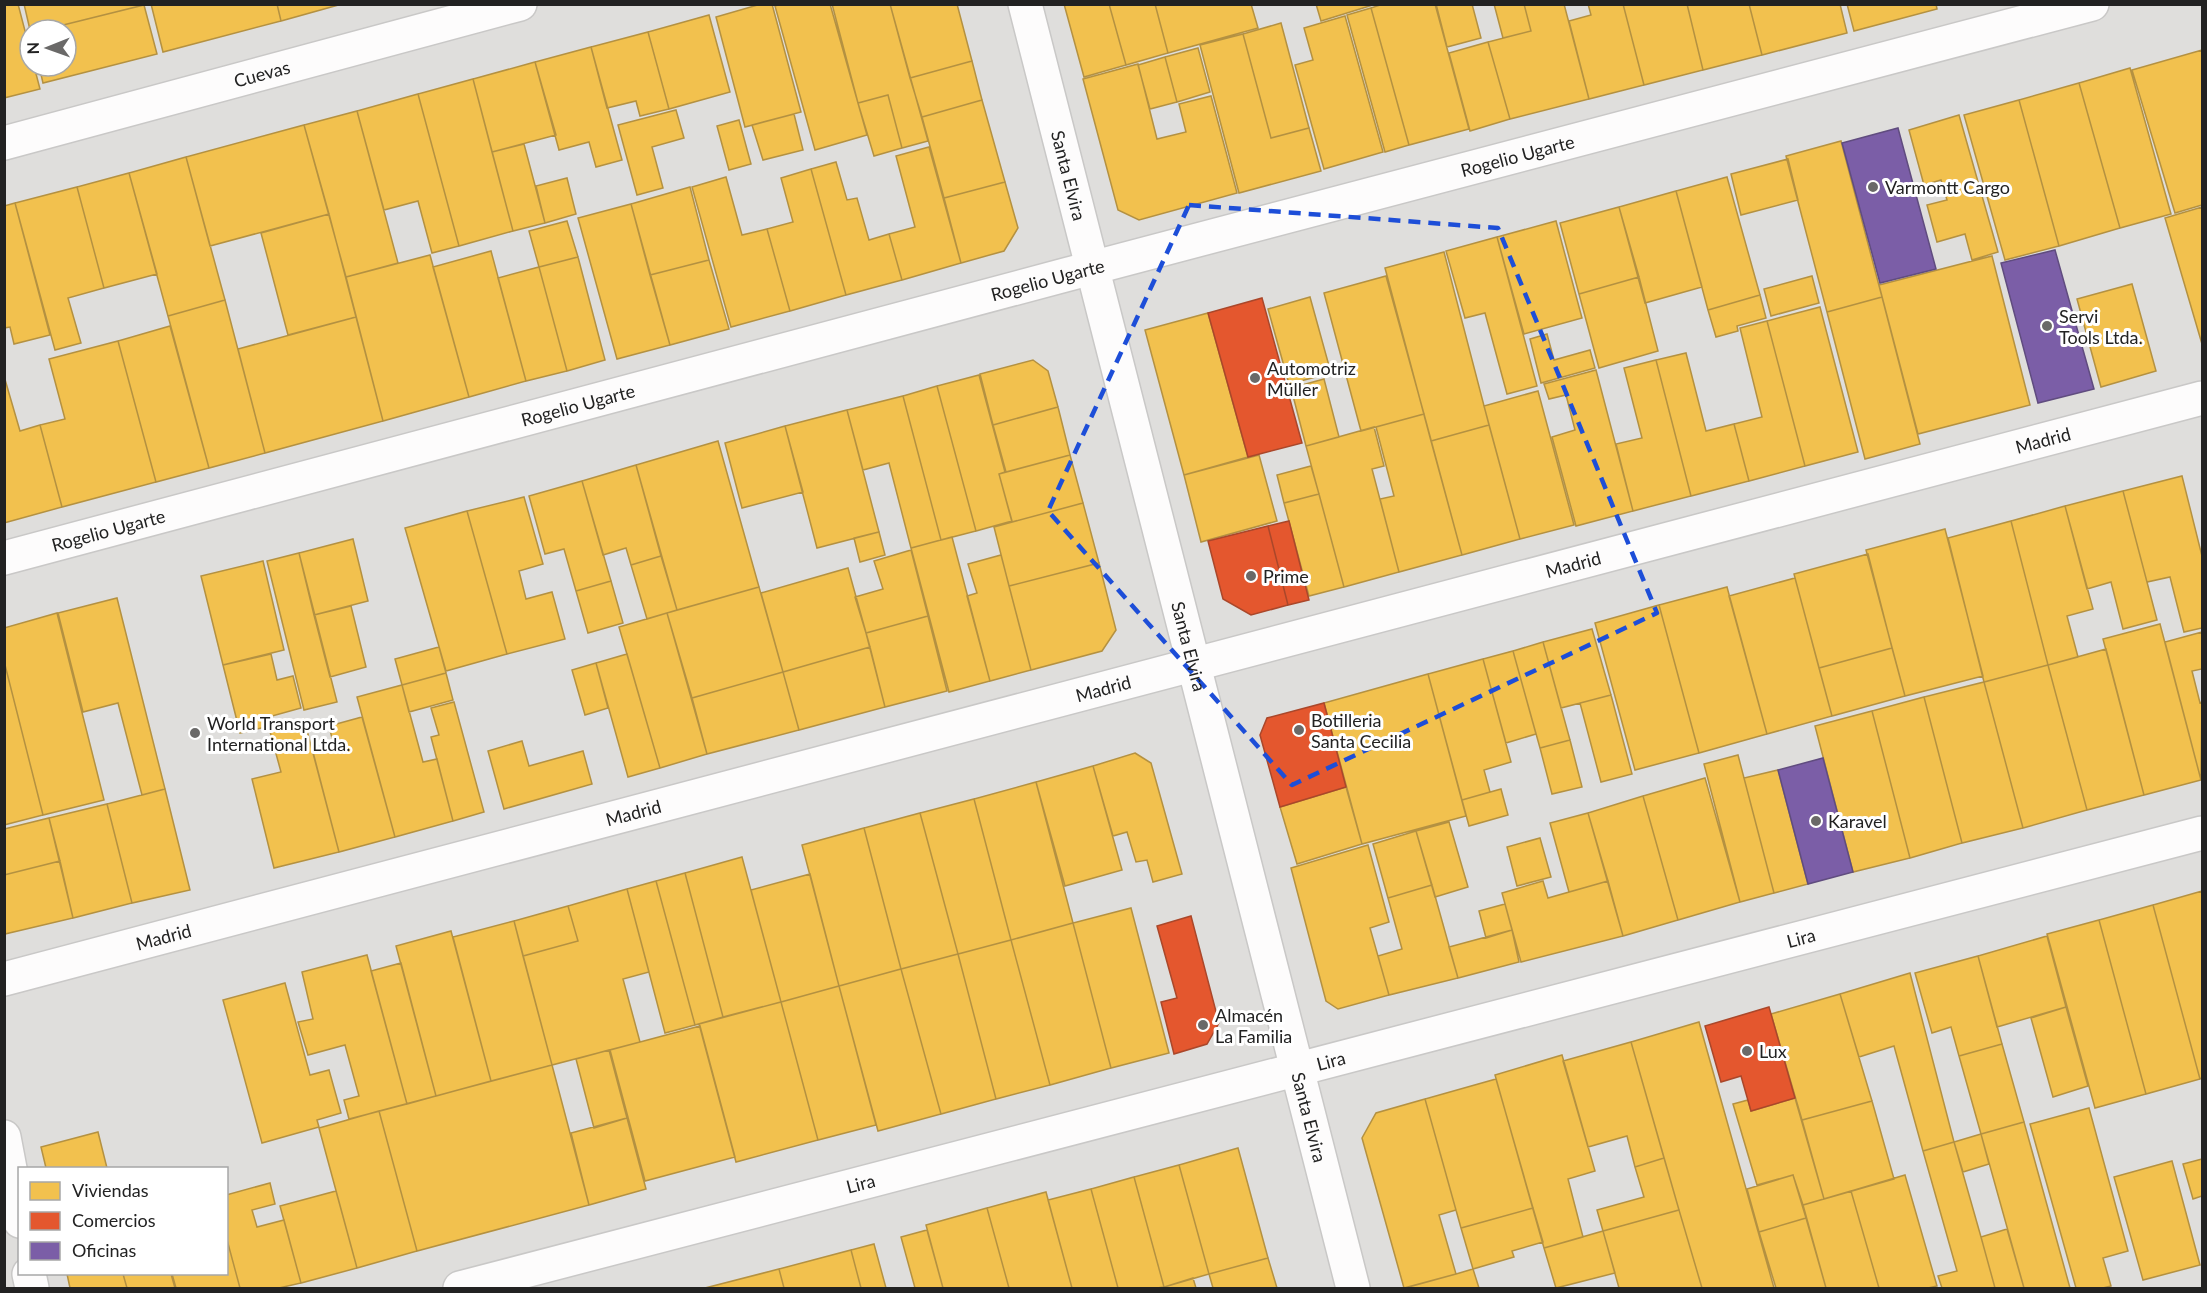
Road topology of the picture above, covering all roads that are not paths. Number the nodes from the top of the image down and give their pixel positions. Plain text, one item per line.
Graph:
1 (520, 4) edge
2 (1025, 4) edge
3 (2092, 4) edge
4 (4, 143) edge
5 (1092, 268) junction
6 (2202, 398) edge
7 (4, 558) edge
8 (1193, 665) junction
9 (2202, 833) edge
10 (4, 979) edge
11 (1296, 1070) junction
12 (4, 1137) edge
13 (18, 1210) edge
14 (460, 1288) edge
15 (1353, 1288) edge

1 - 4 street, Cuevas
2 - 5 street, Santa Elvira
3 - 5 street, Rogelio Ugarte
5 - 7 street, Rogelio Ugarte
5 - 8 street, Santa Elvira
6 - 8 street, Madrid
8 - 10 street, Madrid
8 - 11 street, Santa Elvira
9 - 11 street, Lira
11 - 14 street, Lira
11 - 15 street, Santa Elvira
12 - 13 street

